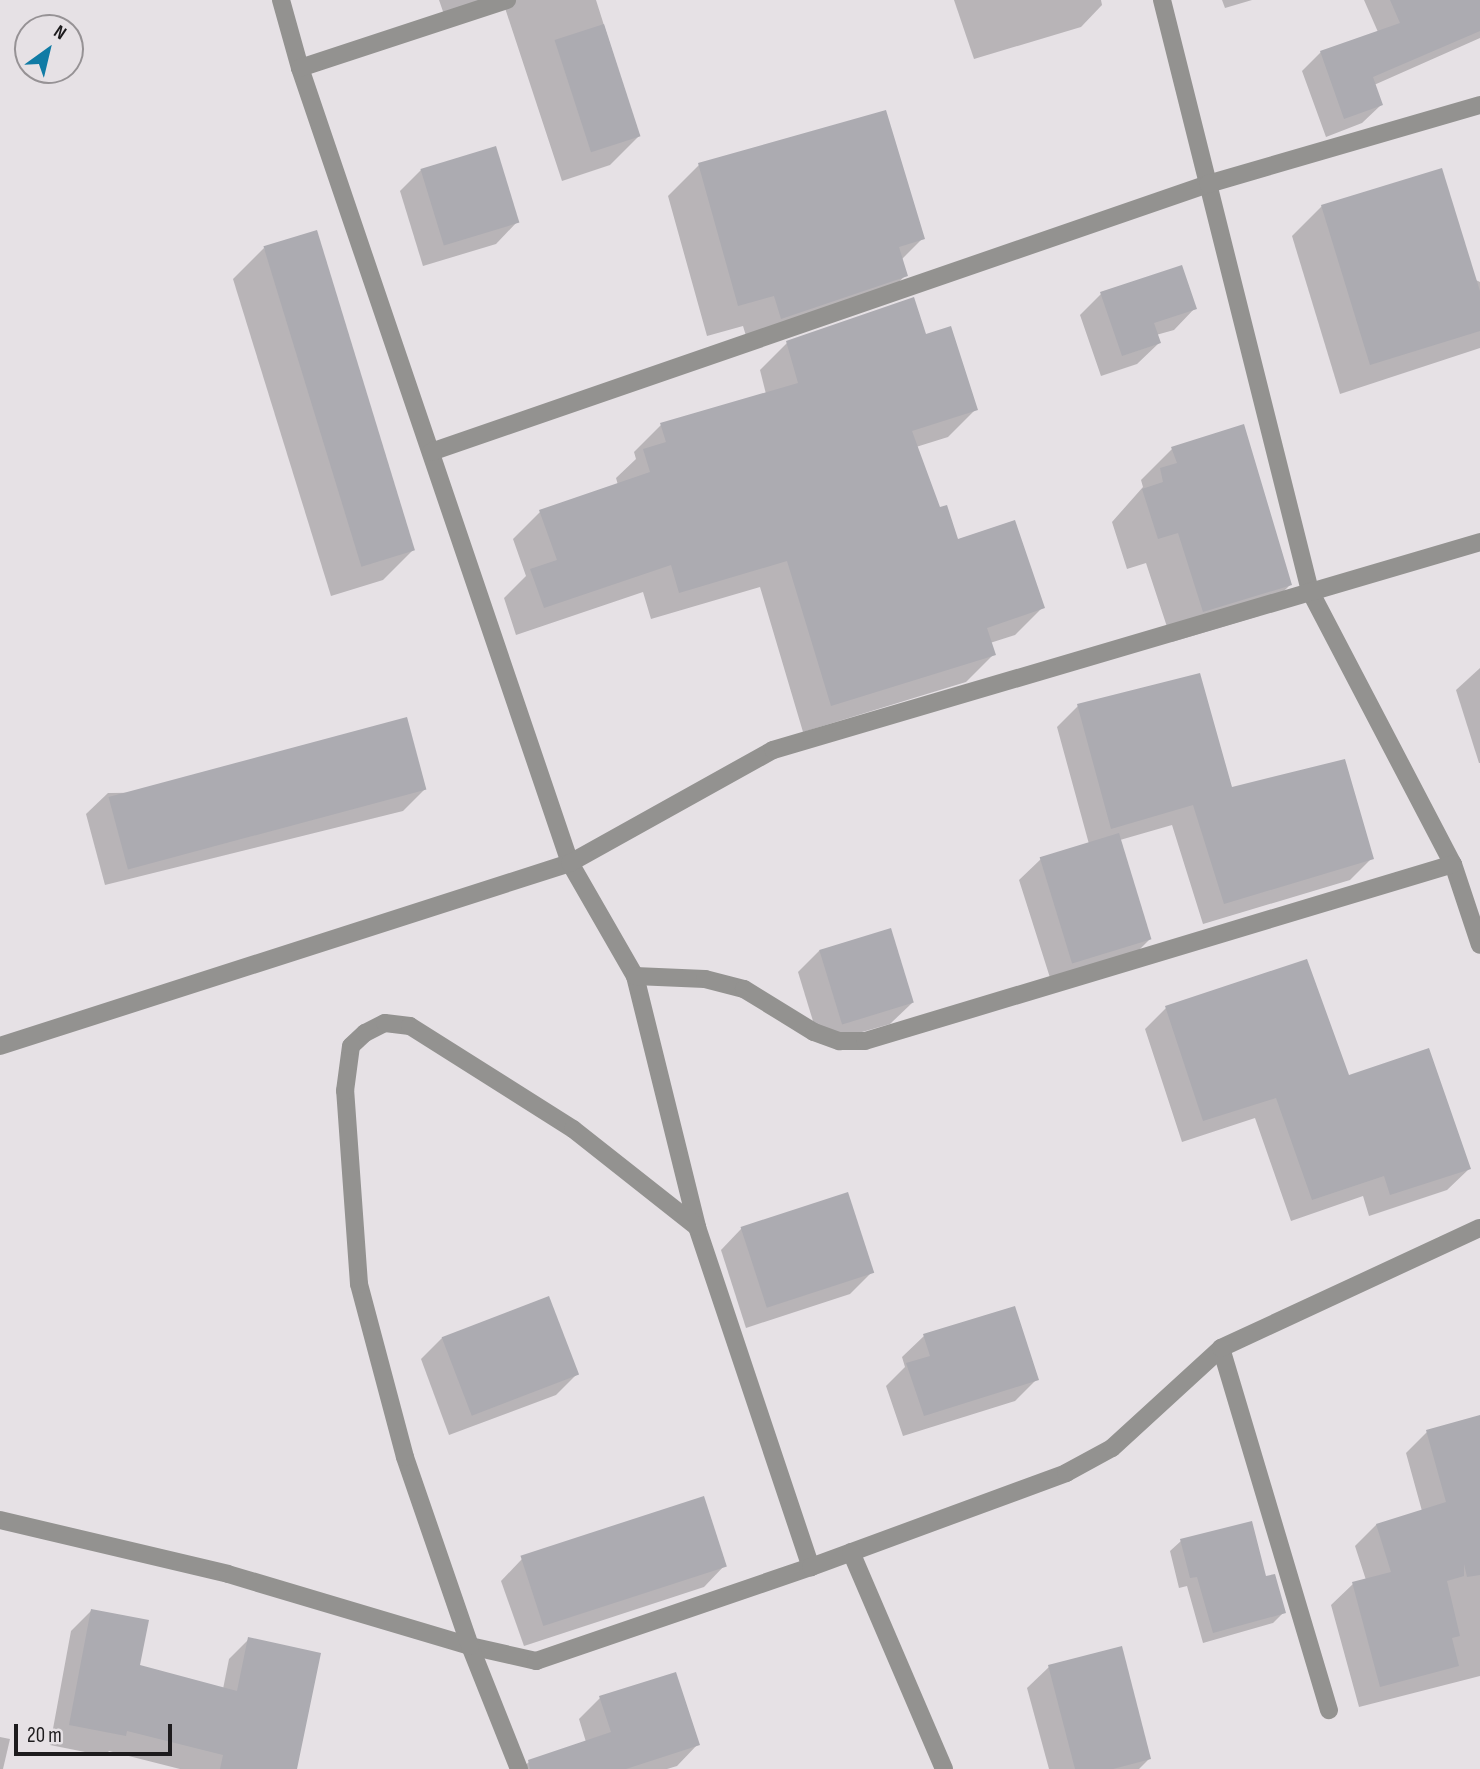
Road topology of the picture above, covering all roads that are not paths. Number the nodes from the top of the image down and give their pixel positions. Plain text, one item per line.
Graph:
1 (281, 0) edge
2 (507, 0) edge
3 (1162, 0) edge
4 (300, 68) junction
5 (1480, 105) edge
6 (1208, 184) junction
7 (431, 452) junction
8 (1480, 542) edge
9 (1310, 591) junction
10 (570, 863) junction
11 (1453, 864) junction
12 (1480, 945) edge
13 (635, 976) junction
14 (0, 1046) edge
15 (697, 1227) junction
16 (1480, 1228) edge
17 (1221, 1348) junction
18 (0, 1520) edge
19 (851, 1552) junction
20 (811, 1567) junction
21 (470, 1646) junction
22 (1329, 1710) dead end
23 (519, 1769) edge
24 (944, 1769) edge

1 - 4 street
2 - 4 street
3 - 6 street
4 - 7 street
5 - 6 street
6 - 7 street
6 - 9 street
7 - 10 street
8 - 9 street
9 - 10 street
9 - 11 street
10 - 13 street
10 - 14 street
11 - 12 street
11 - 13 street
13 - 15 street
15 - 20 street
15 - 21 street
16 - 17 street
17 - 19 street
17 - 22 street
18 - 21 street
19 - 20 street
19 - 24 street
20 - 21 street
21 - 23 street

